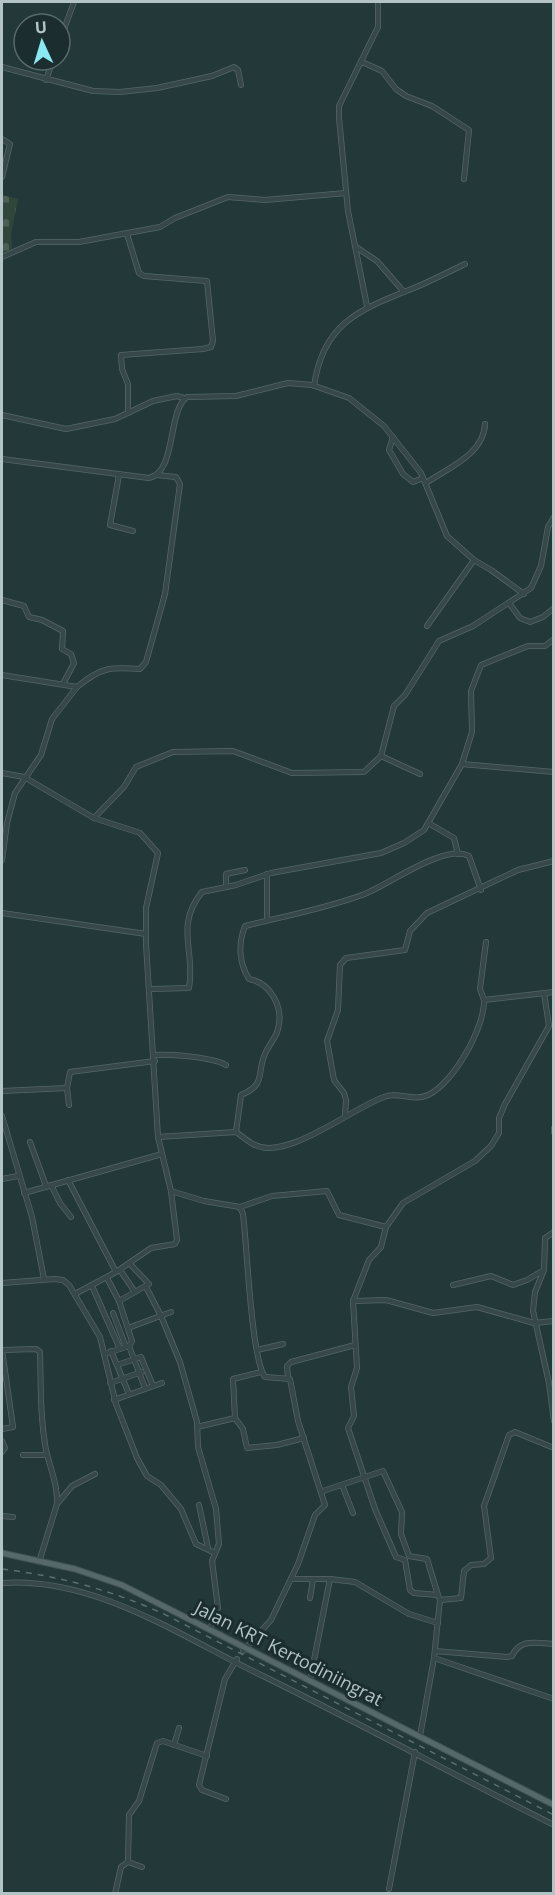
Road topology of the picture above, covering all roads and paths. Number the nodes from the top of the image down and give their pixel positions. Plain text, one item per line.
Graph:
1 (378, 2) edge
2 (362, 62) junction
3 (2, 68) edge
4 (49, 72) edge
5 (46, 80) junction
6 (241, 85) dead end
7 (2, 139) edge
8 (2, 177) edge
9 (464, 179) dead end
10 (346, 193) junction
11 (127, 234) junction
12 (356, 247) junction
13 (2, 257) edge
14 (465, 264) dead end
15 (404, 292) junction
16 (367, 306) junction
17 (314, 386) junction
18 (184, 398) junction
19 (128, 413) junction
20 (2, 415) edge
21 (485, 424) dead end
22 (393, 437) junction
23 (2, 459) edge
24 (119, 475) junction
25 (157, 475) junction
26 (425, 480) junction
27 (554, 517) edge
28 (133, 531) dead end
29 (474, 560) junction
30 (524, 594) junction
31 (2, 600) edge
32 (509, 603) junction
33 (554, 608) edge
34 (427, 626) dead end
35 (554, 639) edge
36 (2, 675) edge
37 (63, 684) junction
38 (77, 687) junction
39 (381, 756) junction
40 (462, 764) junction
41 (554, 772) edge
42 (2, 773) edge
43 (420, 774) dead end
44 (24, 777) junction
45 (94, 818) junction
46 (430, 824) junction
47 (458, 854) junction
48 (2, 860) edge
49 (554, 861) edge
50 (245, 870) dead end
51 (267, 874) junction
52 (226, 887) junction
53 (481, 890) junction
54 (2, 913) edge
55 (267, 920) junction
56 (146, 934) junction
57 (486, 942) dead end
58 (151, 989) junction
59 (554, 992) edge
60 (544, 993) junction
61 (484, 1000) junction
62 (154, 1055) junction
63 (155, 1061) junction
64 (226, 1065) dead end
65 (67, 1088) junction
66 (2, 1091) edge
67 (69, 1105) dead end
68 (2, 1116) edge
69 (345, 1116) junction
70 (236, 1132) junction
71 (158, 1137) junction
72 (30, 1142) dead end
73 (162, 1154) junction
74 (18, 1176) junction
75 (2, 1179) edge
76 (68, 1180) junction
77 (48, 1186) junction
78 (171, 1191) junction
79 (24, 1193) junction
80 (240, 1207) junction
81 (71, 1217) dead end
82 (386, 1227) junction
83 (554, 1232) edge
84 (130, 1264) junction
85 (544, 1270) junction
86 (118, 1271) junction
87 (107, 1278) junction
88 (44, 1279) junction
89 (2, 1283) edge
90 (453, 1285) dead end
91 (92, 1286) junction
92 (146, 1287) junction
93 (135, 1292) junction
94 (75, 1294) junction
95 (119, 1301) junction
96 (353, 1301) junction
97 (121, 1308) junction
98 (171, 1312) dead end
99 (110, 1314) junction
100 (161, 1316) junction
101 (554, 1321) edge
102 (534, 1323) junction
103 (128, 1328) junction
104 (113, 1332) junction
105 (100, 1337) junction
106 (283, 1344) dead end
107 (355, 1345) junction
108 (125, 1347) junction
109 (2, 1350) edge
110 (257, 1350) junction
111 (111, 1351) junction
112 (104, 1354) junction
113 (134, 1359) junction
114 (117, 1365) junction
115 (554, 1370) edge
116 (147, 1371) junction
117 (547, 1371) junction
118 (261, 1372) junction
119 (140, 1373) junction
120 (288, 1377) junction
121 (123, 1378) junction
122 (110, 1383) junction
123 (162, 1383) dead end
124 (153, 1386) junction
125 (145, 1389) junction
126 (129, 1394) junction
127 (114, 1400) junction
128 (235, 1418) junction
129 (554, 1421) edge
130 (197, 1427) junction
131 (2, 1429) edge
132 (304, 1438) junction
133 (2, 1441) edge
134 (554, 1448) edge
135 (2, 1452) edge
136 (23, 1455) dead end
137 (47, 1455) junction
138 (95, 1474) dead end
139 (366, 1476) junction
140 (342, 1485) junction
141 (322, 1491) junction
142 (57, 1504) junction
143 (199, 1505) dead end
144 (353, 1513) dead end
145 (2, 1516) edge
146 (12, 1517) dead end
147 (208, 1548) junction
148 (2, 1553) edge
149 (215, 1553) junction
150 (39, 1562) junction
151 (313, 1579) junction
152 (330, 1579) junction
153 (291, 1580) junction
154 (2, 1583) edge
155 (310, 1598) dead end
156 (439, 1598) junction
157 (438, 1623) junction
158 (210, 1629) junction
159 (554, 1644) edge
160 (245, 1649) junction
161 (435, 1651) junction
162 (434, 1658) junction
163 (237, 1660) junction
164 (310, 1680) junction
165 (554, 1699) edge
166 (179, 1728) dead end
167 (420, 1736) junction
168 (174, 1745) junction
169 (415, 1752) junction
170 (207, 1756) junction
171 (226, 1799) dead end
172 (554, 1805) edge
173 (554, 1825) edge
174 (128, 1862) junction
175 (142, 1867) dead end
176 (389, 1889) dead end
177 (115, 1893) edge

1 - 2 street
2 - 9 street
2 - 10 street
3 - 5 street
4 - 5 street
5 - 6 street
7 - 8 street
10 - 11 street
10 - 12 street
11 - 13 street
11 - 19 street
12 - 15 street
12 - 16 street
14 - 15 street
15 - 16 street
16 - 17 street
17 - 18 street
17 - 22 street
18 - 19 street
18 - 25 street
19 - 20 street
21 - 26 street
22 - 26 street
22 - 26 street
23 - 24 street
24 - 25 street
24 - 28 street
25 - 38 street
26 - 29 street
27 - 30 street
29 - 30 street
29 - 34 street
30 - 32 street
31 - 37 street
32 - 33 street
32 - 39 street
35 - 40 street
36 - 37 street
37 - 38 street
38 - 44 street
39 - 43 street
39 - 45 street
40 - 41 street
40 - 46 street
42 - 44 street
44 - 45 street
44 - 48 street
45 - 56 street
46 - 47 street
46 - 51 street
47 - 53 street
47 - 55 street
49 - 53 street
50 - 52 street
51 - 52 street
51 - 55 street
52 - 58 street
53 - 69 street
54 - 56 street
55 - 70 street
56 - 58 street
57 - 61 street
58 - 62 street
59 - 60 street
60 - 61 street
60 - 82 street
61 - 69 street
62 - 63 street
62 - 64 street
63 - 65 street
63 - 71 street
65 - 66 street
65 - 67 street
68 - 74 street
69 - 70 street
70 - 71 street
71 - 73 street
72 - 77 street
73 - 76 street
73 - 78 street
74 - 75 street
74 - 79 street
76 - 77 street
76 - 86 street
77 - 79 street
77 - 81 street
78 - 80 street
78 - 84 street
79 - 88 street
80 - 82 street
80 - 110 street
82 - 96 street
83 - 85 street
84 - 86 street
84 - 92 street
85 - 90 street
85 - 102 street
86 - 87 street
86 - 93 street
87 - 91 street
87 - 95 street
88 - 89 street
88 - 94 street
91 - 94 street
91 - 99 street
92 - 93 street
92 - 100 street
93 - 95 street
94 - 105 street
95 - 97 street
96 - 102 street
96 - 107 street
97 - 99 street
97 - 103 street
98 - 100 street
99 - 104 street
99 - 108 street
100 - 103 street
100 - 130 street
101 - 102 street
102 - 117 street
103 - 108 street
104 - 105 street
104 - 108 street
105 - 112 street
106 - 110 street
107 - 120 street
107 - 139 street
108 - 111 street
108 - 113 street
109 - 131 street
109 - 137 street
110 - 118 street
111 - 112 street
111 - 114 street
112 - 122 street
113 - 114 street
113 - 116 street
113 - 119 street
114 - 121 street
115 - 117 street
116 - 119 street
116 - 124 street
117 - 129 street
118 - 120 street
118 - 128 street
119 - 121 street
119 - 125 street
120 - 132 street
121 - 122 street
121 - 126 street
122 - 127 street
123 - 124 street
124 - 125 street
125 - 126 street
126 - 127 street
127 - 147 street
128 - 130 street
128 - 132 street
130 - 149 street
132 - 141 street
133 - 135 street
134 - 156 street
136 - 137 street
137 - 142 street
138 - 142 street
139 - 140 street
139 - 156 street
139 - 156 street
140 - 141 street
140 - 144 street
141 - 153 street
142 - 150 street
143 - 147 street
145 - 146 street
147 - 149 street
148 - 150 main road, Jalan KRT Kertodiniingrat
149 - 158 street
150 - 158 main road, Jalan KRT Kertodiniingrat
151 - 152 street
151 - 153 street
151 - 155 street
152 - 157 street
152 - 164 street
153 - 160 street
154 - 163 street
156 - 157 street
157 - 161 street
158 - 160 main road, Jalan KRT Kertodiniingrat
159 - 161 street
160 - 164 main road, Jalan KRT Kertodiniingrat
161 - 162 street
162 - 165 street
162 - 167 street
163 - 169 street
163 - 170 street
164 - 167 main road, Jalan KRT Kertodiniingrat
166 - 168 street
167 - 172 main road, Jalan KRT Kertodiniingrat
168 - 170 street
168 - 174 street
169 - 173 street
169 - 176 street
170 - 171 street
174 - 175 street
174 - 177 street

